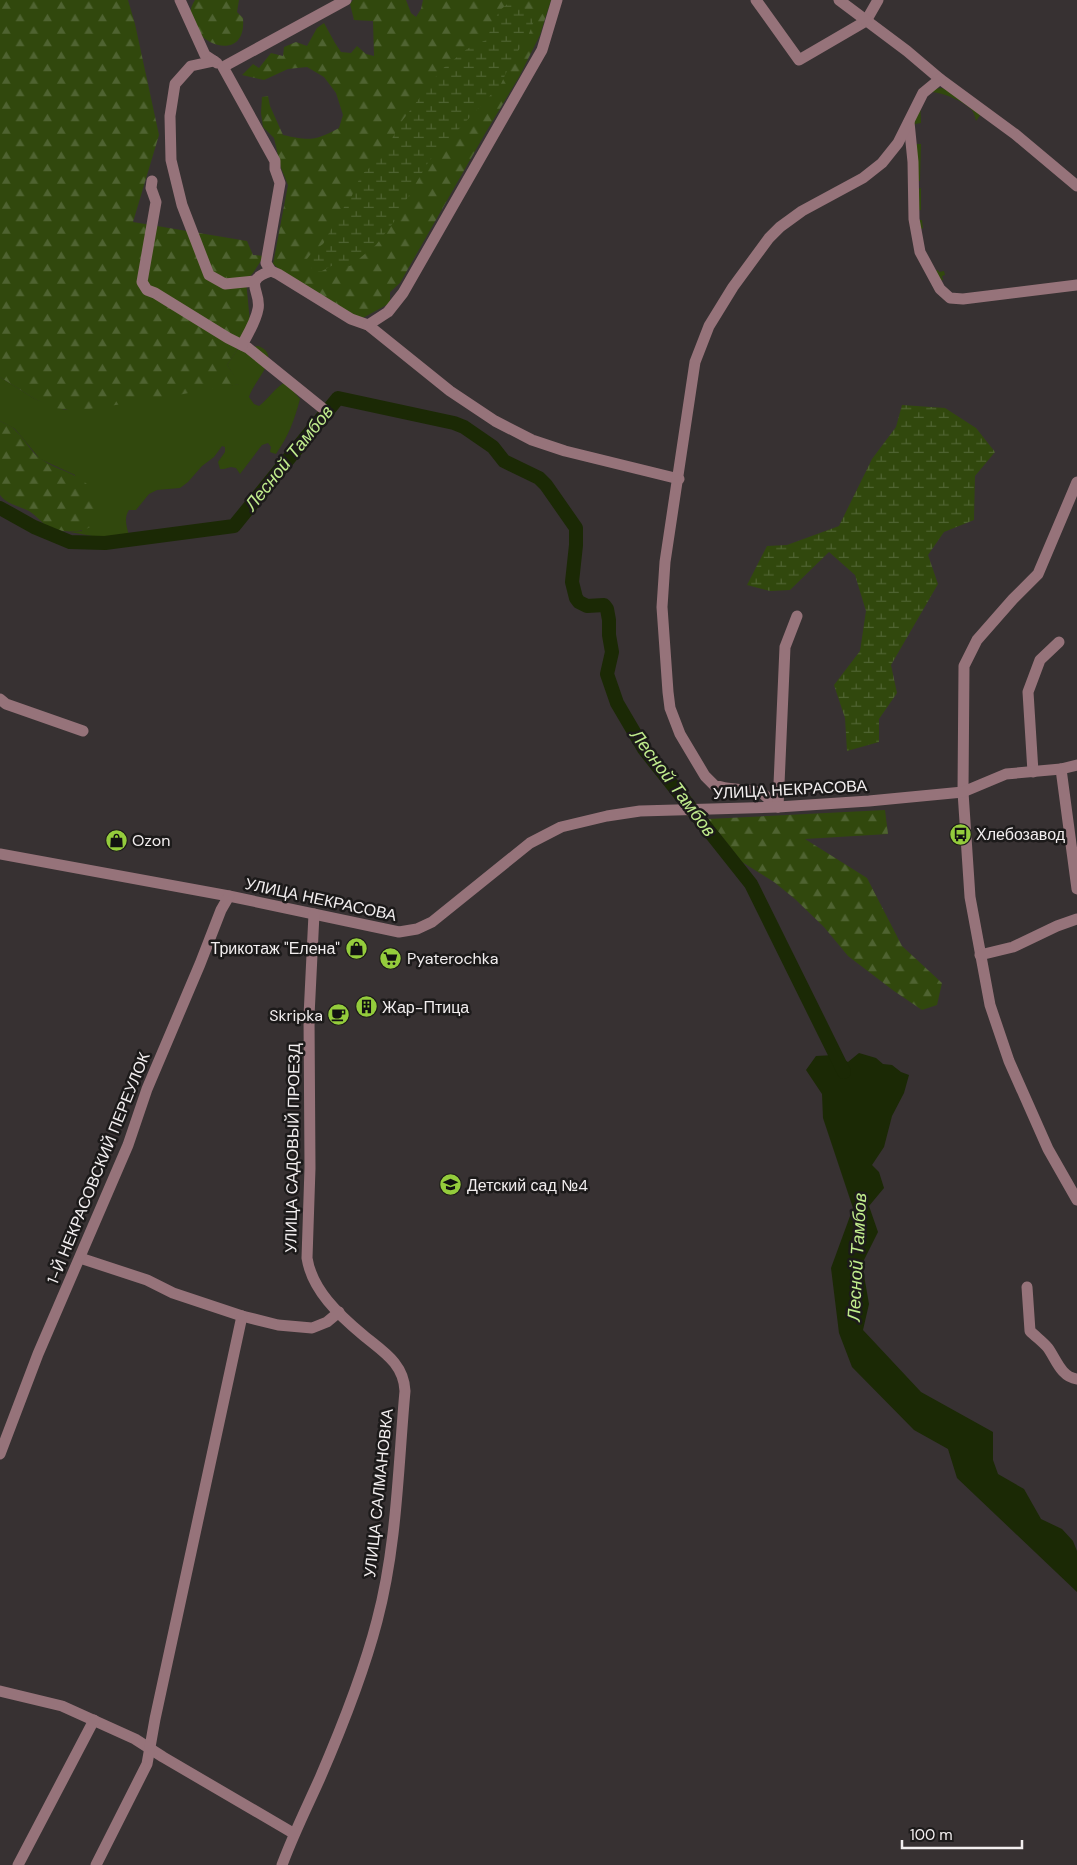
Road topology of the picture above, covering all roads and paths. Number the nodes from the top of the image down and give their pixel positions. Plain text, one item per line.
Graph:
1 (180, 0) edge
2 (346, 0) edge
3 (557, 0) edge
4 (756, 0) edge
5 (840, 0) edge
6 (878, 0) edge
7 (866, 21) junction
8 (218, 64) junction
9 (940, 79) junction
10 (909, 122) junction
11 (152, 181) dead end
12 (1077, 186) edge
13 (271, 271) junction
14 (255, 281) junction
15 (1077, 285) edge
16 (368, 325) junction
17 (242, 345) junction
18 (326, 411) dead end
19 (679, 478) junction
20 (1077, 482) edge
21 (797, 616) dead end
22 (1059, 642) dead end
23 (0, 699) edge
24 (83, 731) dead end
25 (1077, 765) edge
26 (1061, 769) junction
27 (1033, 772) junction
28 (963, 792) junction
29 (778, 807) junction
30 (0, 854) edge
31 (1077, 889) edge
32 (229, 896) junction
33 (314, 914) junction
34 (1077, 919) edge
35 (980, 955) junction
36 (1077, 1200) edge
37 (80, 1258) junction
38 (1027, 1287) dead end
39 (339, 1312) junction
40 (242, 1316) junction
41 (1077, 1379) edge
42 (6, 1422) edge
43 (0, 1454) edge
44 (0, 1690) edge
45 (94, 1720) junction
46 (151, 1749) junction
47 (293, 1834) junction
48 (18, 1865) edge
49 (96, 1865) edge
50 (282, 1865) edge

1 - 8 street
2 - 8 street
3 - 16 street
4 - 7 street
5 - 7 street
6 - 7 street
7 - 9 street
8 - 13 street
8 - 14 street
9 - 10 street
9 - 12 street
10 - 15 street
10 - 19 street
11 - 17 street
13 - 14 street
13 - 16 street
14 - 17 street
16 - 19 street
17 - 18 street
19 - 29 street
20 - 28 street
21 - 29 street
22 - 27 street
23 - 24 street
25 - 26 street, УЛИЦА НЕКРАСОВА
26 - 27 street, УЛИЦА НЕКРАСОВА
26 - 31 street
27 - 28 street, УЛИЦА НЕКРАСОВА
28 - 29 street, УЛИЦА НЕКРАСОВА
28 - 35 street
29 - 33 street, УЛИЦА НЕКРАСОВА
30 - 32 street, УЛИЦА НЕКРАСОВА
32 - 33 street, УЛИЦА НЕКРАСОВА
32 - 37 street, 1-Й НЕКРАСОВСКИЙ ПЕРЕУЛОК
33 - 39 street, УЛИЦА САДОВЫЙ ПРОЕЗД
34 - 35 street
35 - 36 street
37 - 40 street
37 - 42 street, 1-Й НЕКРАСОВСКИЙ ПЕРЕУЛОК
38 - 41 street
39 - 40 street
39 - 47 street, УЛИЦА САЛМАНОВКА
40 - 46 street
42 - 43 street, 1-Й НЕКРАСОВСКИЙ ПЕРЕУЛОК
44 - 45 street
45 - 46 street
45 - 48 street
46 - 47 street
46 - 49 street
47 - 50 street, УЛИЦА САЛМАНОВКА

